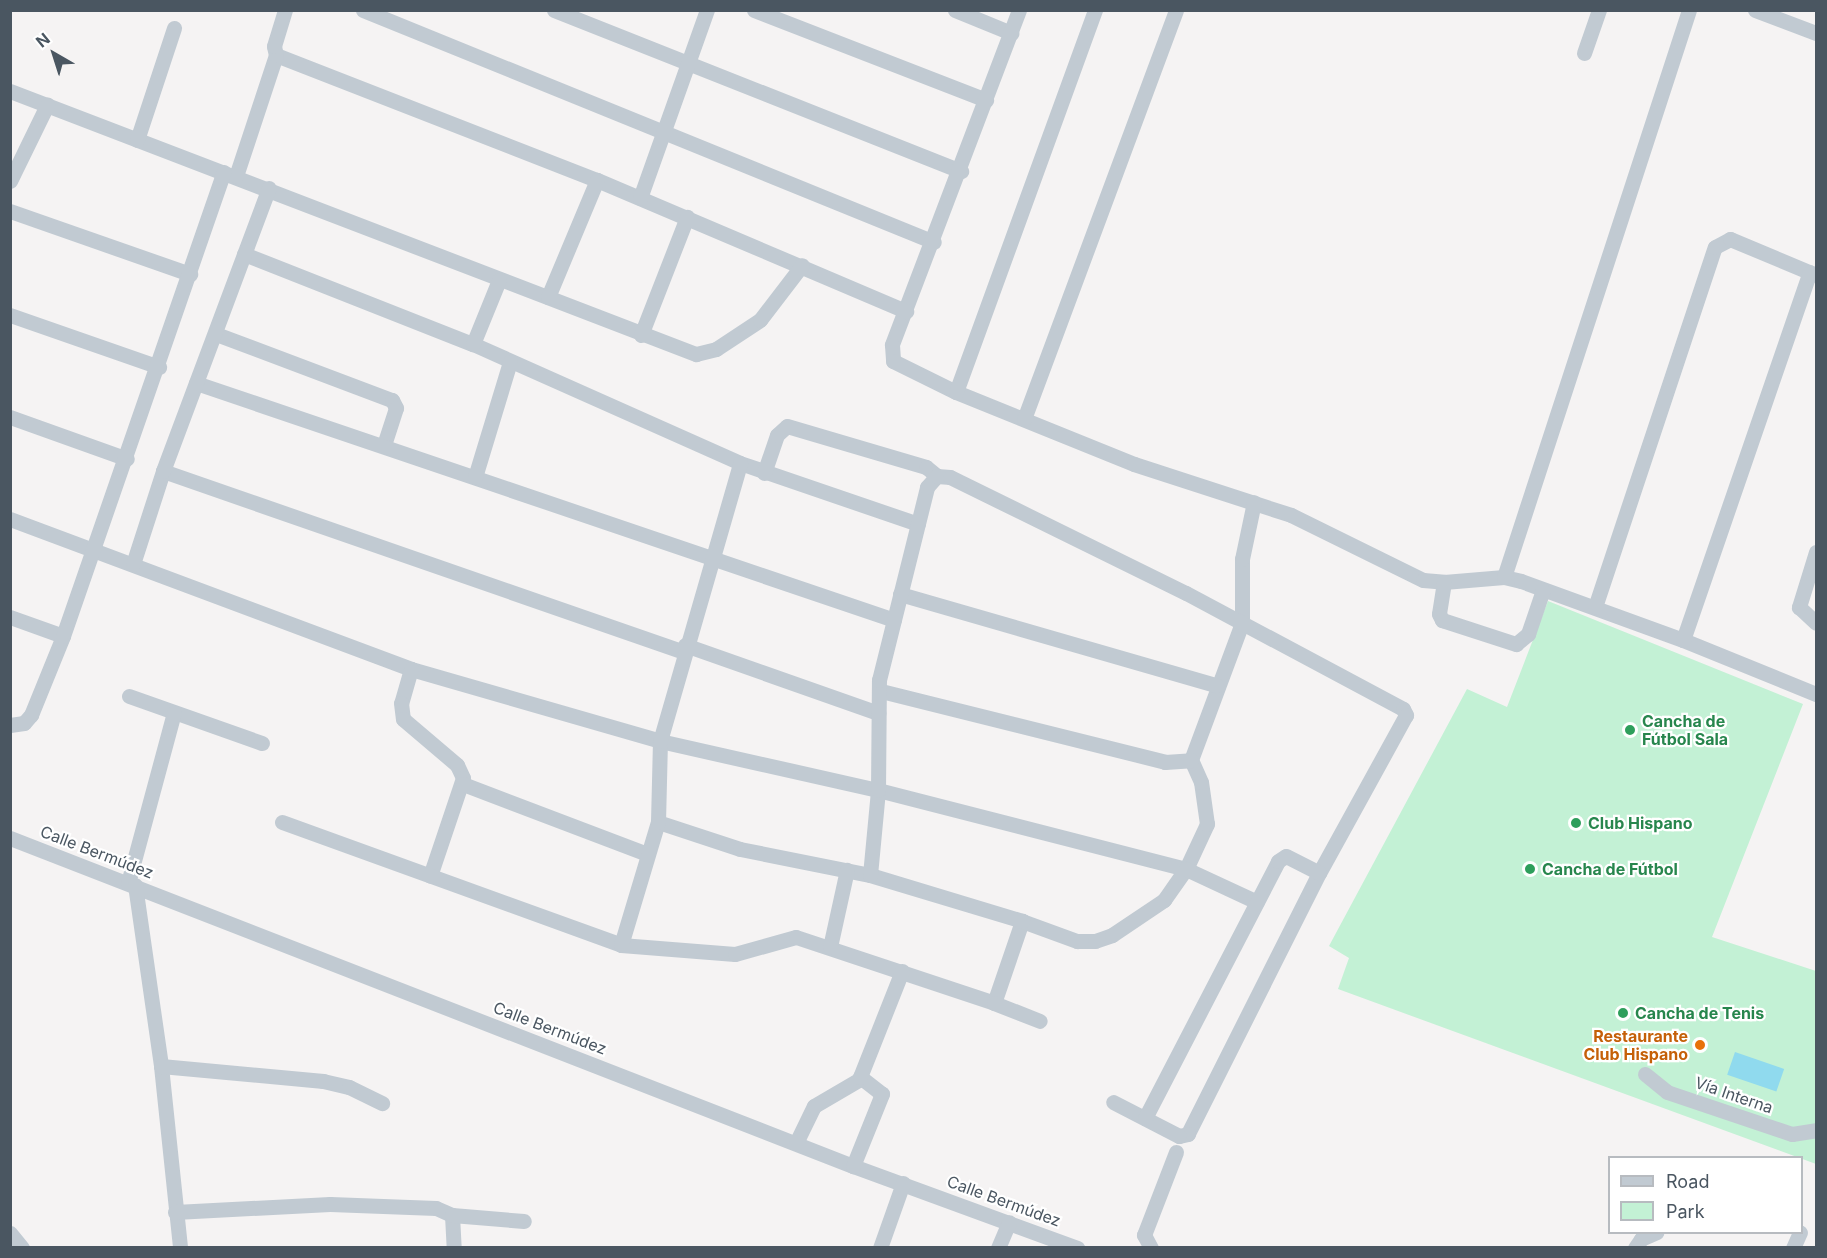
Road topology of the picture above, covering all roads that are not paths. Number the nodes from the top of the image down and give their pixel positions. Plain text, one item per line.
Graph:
1 (285, 10) edge
2 (363, 10) edge
3 (554, 10) edge
4 (706, 10) edge
5 (754, 10) edge
6 (955, 10) edge
7 (1019, 10) edge
8 (1095, 10) edge
9 (1176, 10) edge
10 (1599, 10) edge
11 (1689, 10) edge
12 (1755, 10) edge
13 (1794, 17) edge
14 (174, 28) dead end
15 (1011, 33) junction
16 (1816, 33) edge
17 (1584, 53) dead end
18 (276, 55) junction
19 (688, 63) junction
20 (10, 91) edge
21 (986, 100) junction
22 (46, 105) junction
23 (664, 131) junction
24 (137, 140) junction
25 (960, 171) junction
26 (230, 174) junction
27 (597, 180) junction
28 (10, 181) edge
29 (269, 188) junction
30 (640, 198) junction
31 (10, 211) edge
32 (687, 217) junction
33 (934, 242) junction
34 (244, 254) junction
35 (802, 265) junction
36 (190, 274) junction
37 (1813, 274) edge
38 (500, 280) junction
39 (548, 297) junction
40 (906, 311) junction
41 (10, 315) edge
42 (216, 334) junction
43 (641, 335) junction
44 (472, 344) junction
45 (510, 362) junction
46 (159, 367) junction
47 (196, 383) junction
48 (956, 392) junction
49 (10, 417) edge
50 (1024, 419) junction
51 (384, 445) junction
52 (127, 459) junction
53 (740, 463) junction
54 (163, 471) junction
55 (764, 473) junction
56 (937, 476) junction
57 (475, 477) junction
58 (1254, 502) junction
59 (10, 519) edge
60 (918, 524) junction
61 (93, 550) junction
62 (1816, 552) edge
63 (711, 557) junction
64 (133, 564) junction
65 (1504, 577) junction
66 (1444, 582) junction
67 (1543, 590) junction
68 (900, 594) junction
69 (1595, 607) junction
70 (10, 617) edge
71 (894, 620) junction
72 (1242, 622) junction
73 (1816, 623) edge
74 (63, 636) junction
75 (1683, 640) junction
76 (684, 648) junction
77 (411, 669) junction
78 (1216, 685) junction
79 (881, 691) junction
80 (1816, 692) edge
81 (129, 696) dead end
82 (174, 713) junction
83 (878, 713) junction
84 (10, 724) edge
85 (660, 741) junction
86 (262, 743) dead end
87 (1191, 760) junction
88 (463, 784) junction
89 (878, 790) junction
90 (282, 822) dead end
91 (658, 822) junction
92 (10, 838) edge
93 (647, 854) junction
94 (1186, 869) junction
95 (847, 870) junction
96 (1319, 873) junction
97 (870, 875) junction
98 (430, 876) junction
99 (131, 884) junction
100 (1257, 902) junction
101 (1022, 921) junction
102 (621, 945) junction
103 (830, 947) junction
104 (902, 971) junction
105 (994, 1003) junction
106 (1040, 1021) dead end
107 (161, 1066) junction
108 (1645, 1074) dead end
109 (860, 1079) junction
110 (1113, 1102) dead end
111 (382, 1103) dead end
112 (1145, 1118) junction
113 (1816, 1130) edge
114 (796, 1143) junction
115 (1176, 1152) dead end
116 (853, 1166) junction
117 (903, 1183) junction
118 (176, 1212) junction
119 (452, 1215) junction
120 (524, 1221) dead end
121 (1009, 1222) junction
122 (10, 1233) edge
123 (1654, 1234) edge
124 (1799, 1234) edge
125 (1068, 1246) edge
126 (22, 1248) edge
127 (180, 1248) edge
128 (454, 1248) edge
129 (880, 1248) edge
130 (998, 1248) edge
131 (1150, 1248) edge
132 (1635, 1248) edge
133 (1793, 1248) edge

1 - 18 street
2 - 23 street
3 - 19 street
4 - 19 street
5 - 21 street
6 - 15 street
7 - 15 street
8 - 48 street
9 - 50 street
10 - 17 street
11 - 65 street
12 - 13 street
13 - 16 street
14 - 24 street
15 - 21 street
18 - 26 street
18 - 27 street
19 - 23 street
19 - 25 street
20 - 22 street
21 - 25 street
22 - 24 street
22 - 28 street
23 - 30 street
23 - 33 street
24 - 26 street
25 - 33 street
26 - 29 street
26 - 36 street
27 - 30 street
27 - 39 street
29 - 34 street
29 - 38 street
30 - 32 street
31 - 36 street
32 - 35 street
32 - 43 street
33 - 40 street
34 - 42 street
34 - 44 street
35 - 40 street
35 - 43 street
36 - 46 street
37 - 69 street
37 - 75 street
38 - 39 street
38 - 44 street
39 - 43 street
40 - 48 street
41 - 46 street
42 - 47 street
42 - 51 street
44 - 45 street
45 - 53 street
45 - 57 street
46 - 52 street
47 - 51 street
47 - 54 street
48 - 50 street
49 - 52 street
50 - 58 street
51 - 57 street
52 - 61 street
53 - 55 street
53 - 63 street
54 - 64 street
54 - 76 street
55 - 56 street
55 - 60 street
56 - 60 street
56 - 72 street
57 - 63 street
58 - 66 street
58 - 72 street
59 - 61 street
60 - 68 street
61 - 64 street
61 - 74 street
62 - 73 street
63 - 71 street
63 - 76 street
64 - 77 street
65 - 66 street
65 - 67 street
66 - 67 street
67 - 69 street
68 - 71 street
68 - 78 street
69 - 75 street
70 - 74 street
71 - 79 street
72 - 78 street
72 - 96 street
74 - 84 street
75 - 80 street
76 - 83 street
76 - 85 street
77 - 85 street
77 - 88 street
78 - 87 street
79 - 83 street
79 - 87 street
81 - 82 street
82 - 86 street
82 - 99 street
83 - 89 street
85 - 89 street
85 - 91 street
87 - 94 street
88 - 93 street
88 - 98 street
89 - 94 street
89 - 97 street
90 - 98 street
91 - 93 street
91 - 95 street
92 - 99 street, Calle Bermúdez
93 - 102 street
94 - 100 street
94 - 101 street
95 - 97 street
95 - 103 street
96 - 100 street
96 - 112 street
97 - 101 street
98 - 102 street
99 - 107 street
99 - 114 street, Calle Bermúdez
100 - 112 street
101 - 105 street
102 - 103 street
103 - 104 street
104 - 105 street
104 - 109 street
105 - 106 street
107 - 111 street
107 - 118 street
108 - 113 street, Vía Interna
109 - 114 street
109 - 116 street
110 - 112 street
114 - 116 street, Calle Bermúdez
115 - 131 street
116 - 117 street, Calle Bermúdez
117 - 121 street, Calle Bermúdez
117 - 129 street
118 - 119 street
118 - 127 street
119 - 120 street
119 - 128 street
121 - 125 street, Calle Bermúdez
121 - 130 street
122 - 126 street
123 - 132 street
124 - 133 street

